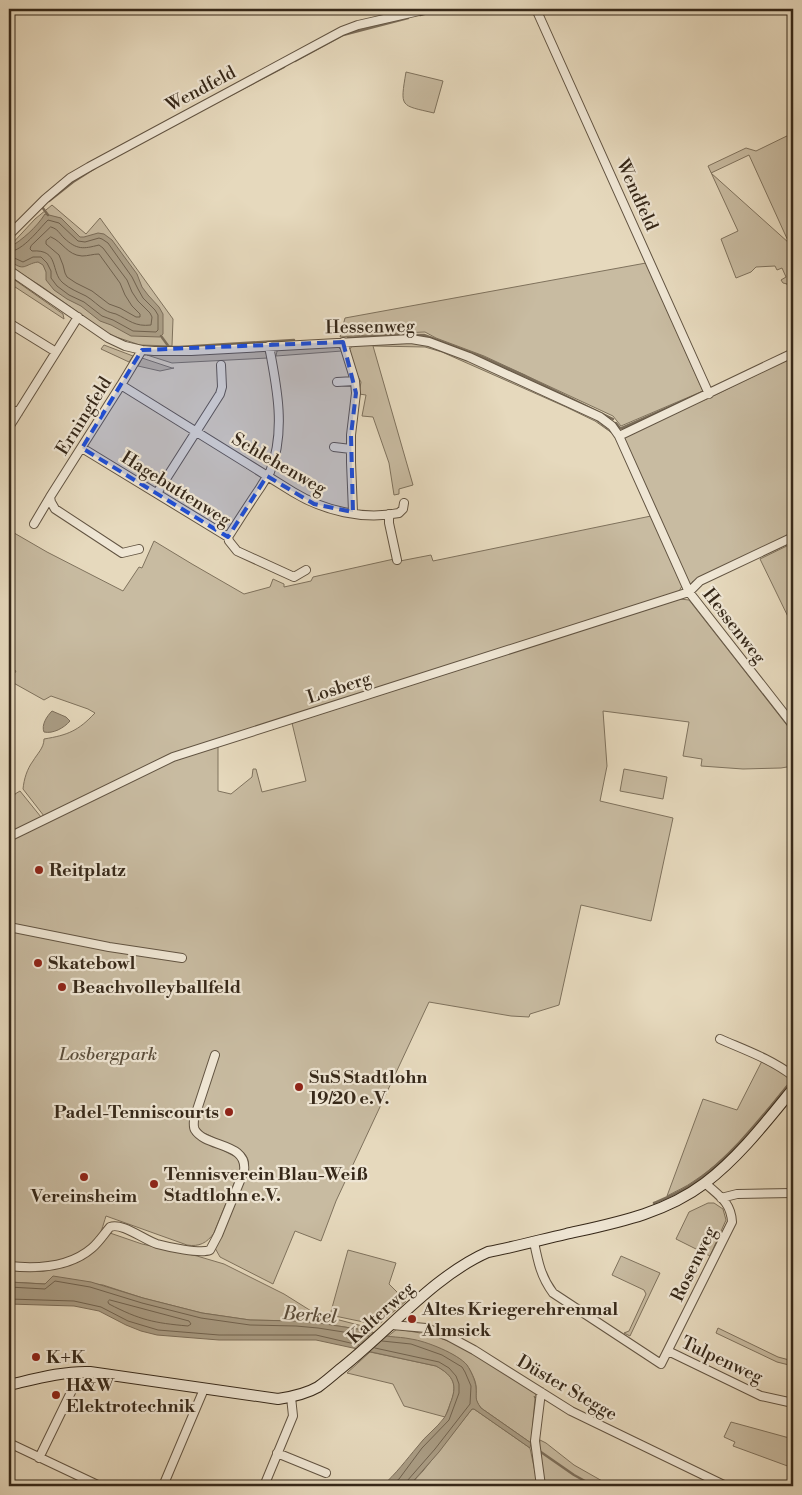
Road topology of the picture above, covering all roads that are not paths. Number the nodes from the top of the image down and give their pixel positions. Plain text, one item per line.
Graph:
1 (428, 9) edge
2 (536, 9) edge
3 (9, 234) edge
4 (9, 270) edge
5 (78, 317) junction
6 (9, 323) edge
7 (343, 342) junction
8 (269, 346) junction
9 (142, 350) junction
10 (56, 352) junction
11 (793, 353) edge
12 (221, 365) dead end
13 (355, 381) junction
14 (337, 382) dead end
15 (121, 385) junction
16 (710, 394) junction
17 (9, 408) edge
18 (18, 413) junction
19 (9, 427) edge
20 (196, 432) junction
21 (619, 436) junction
22 (334, 447) dead end
23 (82, 448) junction
24 (351, 449) junction
25 (267, 476) junction
26 (157, 493) junction
27 (51, 500) junction
28 (404, 503) dead end
29 (353, 512) junction
30 (389, 514) junction
31 (34, 524) dead end
32 (228, 537) junction
33 (793, 537) edge
34 (139, 549) dead end
35 (397, 560) dead end
36 (306, 570) dead end
37 (689, 592) junction
38 (793, 725) edge
39 (9, 837) edge
40 (9, 927) edge
41 (182, 958) dead end
42 (720, 1039) dead end
43 (215, 1055) dead end
44 (793, 1076) edge
45 (793, 1089) edge
46 (705, 1183) junction
47 (793, 1193) edge
48 (721, 1198) junction
49 (534, 1242) junction
50 (9, 1266) edge
51 (392, 1325) junction
52 (668, 1351) junction
53 (72, 1372) junction
54 (9, 1385) edge
55 (204, 1389) junction
56 (541, 1392) junction
57 (291, 1397) junction
58 (793, 1403) edge
59 (9, 1444) edge
60 (277, 1453) junction
61 (40, 1458) junction
62 (326, 1473) dead end
63 (100, 1486) edge
64 (163, 1486) edge
65 (264, 1486) edge
66 (541, 1486) edge
67 (726, 1486) edge

1 - 3 street, Wendfeld
2 - 16 street, Wendfeld
4 - 5 street, Hessenweg
5 - 9 street, Hessenweg
5 - 10 street
6 - 10 street
7 - 8 street, Hessenweg
7 - 13 street
7 - 21 street, Hessenweg
8 - 9 street, Hessenweg
8 - 25 street
9 - 15 street, Erningfeld
10 - 18 street
11 - 16 street
12 - 20 street
13 - 14 street
13 - 24 street
15 - 20 street, Schlehenweg
15 - 23 street, Erningfeld
16 - 21 street
17 - 18 street
18 - 19 street
20 - 25 street, Schlehenweg
20 - 26 street
21 - 37 street, Hessenweg
22 - 24 street
23 - 26 street, Hagebuttenweg
23 - 27 street, Erningfeld
24 - 29 street
25 - 29 street, Schlehenweg
25 - 32 street
26 - 32 street, Hagebuttenweg
27 - 31 street, Erningfeld
27 - 34 street
28 - 30 street
29 - 30 street, Schlehenweg
30 - 35 street
32 - 36 street, Hagebuttenweg
33 - 37 street, Hessenweg
37 - 38 street, Hessenweg
37 - 39 street, Losberg
40 - 41 street
42 - 44 street
43 - 50 street
45 - 46 street, Kalterweg
46 - 48 street, Rosenweg
46 - 49 street, Kalterweg
47 - 48 street
48 - 52 street, Rosenweg
49 - 51 street, Kalterweg
49 - 52 street, Rosenweg
51 - 56 street, Düster Stegge
51 - 57 street, Kalterweg
52 - 58 street, Tulpenweg
53 - 54 street, Kalterweg
53 - 55 street, Kalterweg
53 - 61 street
55 - 57 street, Kalterweg
55 - 64 street
56 - 66 street
56 - 67 street, Düster Stegge
57 - 60 street
59 - 61 street
60 - 62 street
60 - 65 street
61 - 63 street

